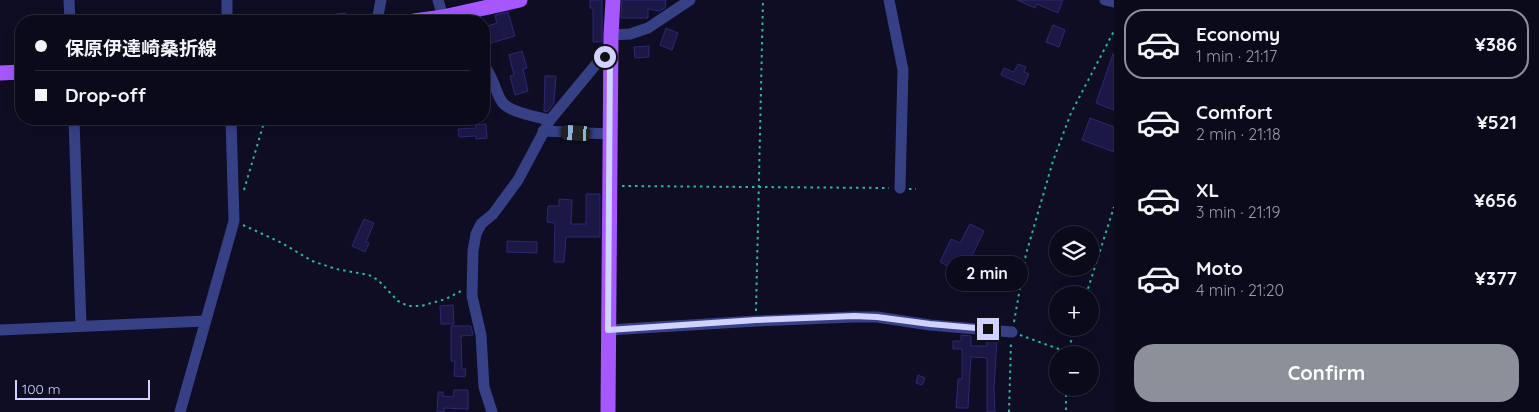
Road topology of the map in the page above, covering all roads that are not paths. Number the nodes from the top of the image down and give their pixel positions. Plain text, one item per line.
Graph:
1 (69, 0) edge
2 (227, 0) edge
3 (381, 0) edge
4 (438, 0) edge
5 (520, 0) edge
6 (613, 0) edge
7 (690, 0) edge
8 (890, 0) edge
9 (1105, 0) edge
10 (1114, 2) edge
11 (70, 15) edge
12 (227, 15) edge
13 (377, 15) edge
14 (442, 15) edge
15 (467, 15) edge
16 (611, 35) junction
17 (610, 55) junction
18 (0, 72) edge
19 (15, 72) edge
20 (490, 74) edge
21 (550, 120) junction
22 (74, 125) edge
23 (231, 125) edge
24 (543, 132) junction
25 (610, 134) junction
26 (900, 188) road end
27 (204, 321) junction
28 (81, 326) junction
29 (0, 330) edge
30 (608, 330) junction
31 (1012, 332) road end
32 (180, 412) edge
33 (492, 412) edge
34 (608, 412) edge

1 - 11 street
2 - 12 street
3 - 13 street
4 - 14 street
5 - 15 main road
6 - 16 main road
7 - 16 street
8 - 26 street
9 - 10 street
16 - 17 main road
17 - 21 street
17 - 25 main road
18 - 19 main road
20 - 21 street
21 - 24 street
22 - 28 street
23 - 27 street
24 - 25 street
24 - 33 street
25 - 30 main road
27 - 28 street
27 - 32 street
28 - 29 street
30 - 31 street
30 - 34 main road

